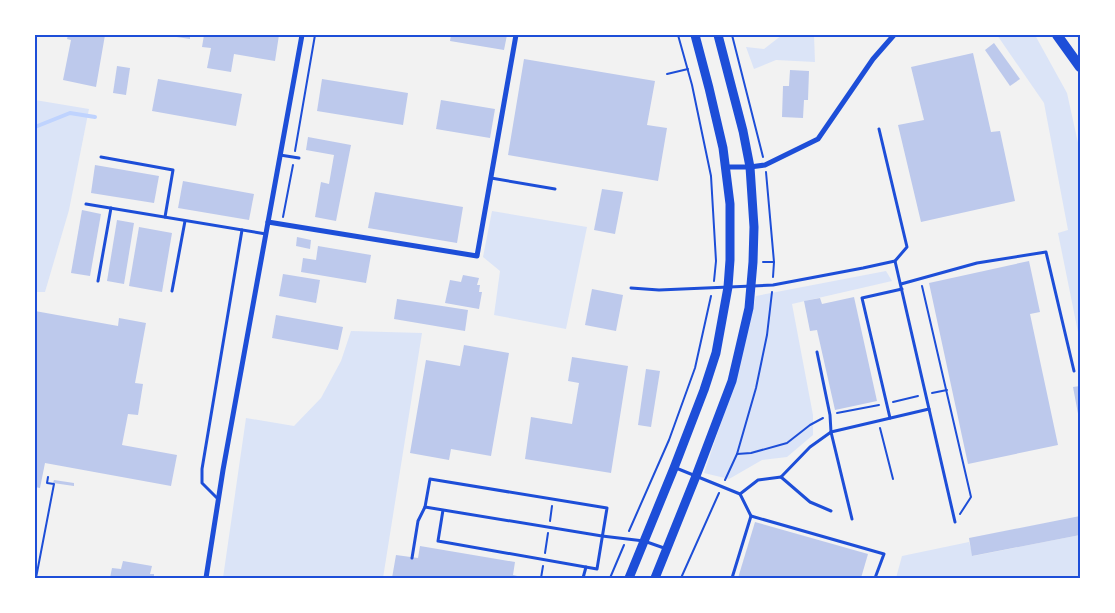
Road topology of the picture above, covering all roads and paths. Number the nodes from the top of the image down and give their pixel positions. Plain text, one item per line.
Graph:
1 (302, 35) edge
2 (316, 35) edge
3 (516, 35) edge
4 (678, 35) edge
5 (694, 35) edge
6 (718, 35) edge
7 (732, 35) edge
8 (894, 35) edge
9 (1057, 35) edge
10 (1080, 67) edge
11 (688, 69) junction
12 (667, 74) dead end
13 (879, 130) dead end
14 (280, 155) junction
15 (101, 157) dead end
16 (296, 158) junction
17 (765, 165) junction
18 (726, 166) junction
19 (750, 167) junction
20 (491, 178) junction
21 (555, 189) dead end
22 (86, 204) dead end
23 (111, 208) junction
24 (165, 217) junction
25 (185, 220) junction
26 (268, 222) junction
27 (282, 224) junction
28 (242, 230) junction
29 (266, 234) junction
30 (895, 261) junction
31 (920, 279) junction
32 (98, 281) dead end
33 (901, 284) junction
34 (773, 285) junction
35 (751, 286) junction
36 (728, 287) junction
37 (631, 288) dead end
38 (713, 288) junction
39 (902, 289) junction
40 (172, 291) dead end
41 (817, 352) dead end
42 (1074, 371) dead end
43 (947, 390) junction
44 (926, 394) junction
45 (887, 404) junction
46 (929, 409) junction
47 (830, 415) junction
48 (890, 418) junction
49 (879, 421) junction
50 (831, 432) junction
51 (737, 454) junction
52 (674, 468) junction
53 (696, 476) junction
54 (48, 477) dead end
55 (781, 477) junction
56 (892, 480) dead end
57 (722, 487) junction
58 (740, 494) junction
59 (218, 500) junction
60 (554, 500) junction
61 (425, 507) junction
62 (443, 510) junction
63 (831, 511) dead end
64 (751, 516) junction
65 (852, 519) dead end
66 (955, 522) joint
67 (549, 527) junction
68 (602, 536) junction
69 (626, 538) junction
70 (644, 541) junction
71 (668, 549) junction
72 (412, 558) dead end
73 (544, 560) junction
74 (586, 567) junction
75 (36, 578) edge
76 (206, 578) edge
77 (541, 578) edge
78 (583, 578) edge
79 (610, 578) edge
80 (629, 578) edge
81 (655, 578) edge
82 (681, 578) edge
83 (732, 578) edge
84 (875, 578) edge

1 - 14 street
2 - 16 path
3 - 20 street
4 - 11 path
5 - 18 street
6 - 19 street
7 - 17 path
8 - 17 street
9 - 10 main road
11 - 12 path
11 - 38 path
13 - 30 lane
14 - 16 lane
14 - 26 street
15 - 24 lane
16 - 27 path
17 - 19 street
17 - 34 path
18 - 19 street
18 - 36 street
19 - 35 street
20 - 21 lane
20 - 27 street
22 - 23 lane
23 - 24 lane
23 - 32 lane
24 - 25 lane
25 - 28 lane
25 - 40 lane
26 - 27 street
26 - 29 street
28 - 29 lane
28 - 59 lane
29 - 59 street
30 - 33 lane
30 - 34 lane
31 - 33 lane
31 - 42 lane
31 - 43 path
33 - 39 lane
34 - 35 lane
34 - 51 path
35 - 36 lane
35 - 53 street
36 - 38 lane
36 - 52 street
37 - 38 lane
38 - 69 path
39 - 44 lane
39 - 45 lane
41 - 47 lane
43 - 44 path
43 - 66 path
44 - 45 path
44 - 46 lane
45 - 47 path
45 - 48 lane
46 - 48 lane
46 - 66 lane
47 - 50 lane
47 - 51 path
48 - 49 lane
49 - 50 lane
49 - 56 path
50 - 55 lane
50 - 65 lane
51 - 57 path
52 - 53 lane
52 - 70 street
53 - 57 lane
53 - 71 street
54 - 75 path
55 - 58 lane
55 - 63 lane
57 - 58 lane
57 - 82 path
58 - 64 lane
59 - 76 street
60 - 61 lane
60 - 67 path
60 - 68 lane
61 - 62 lane
61 - 72 lane
62 - 67 lane
62 - 73 lane
64 - 83 lane
64 - 84 lane
67 - 68 lane
67 - 73 path
68 - 69 lane
68 - 74 lane
69 - 70 lane
69 - 79 path
70 - 71 lane
70 - 80 street
71 - 81 street
73 - 74 lane
73 - 77 path
74 - 78 lane

